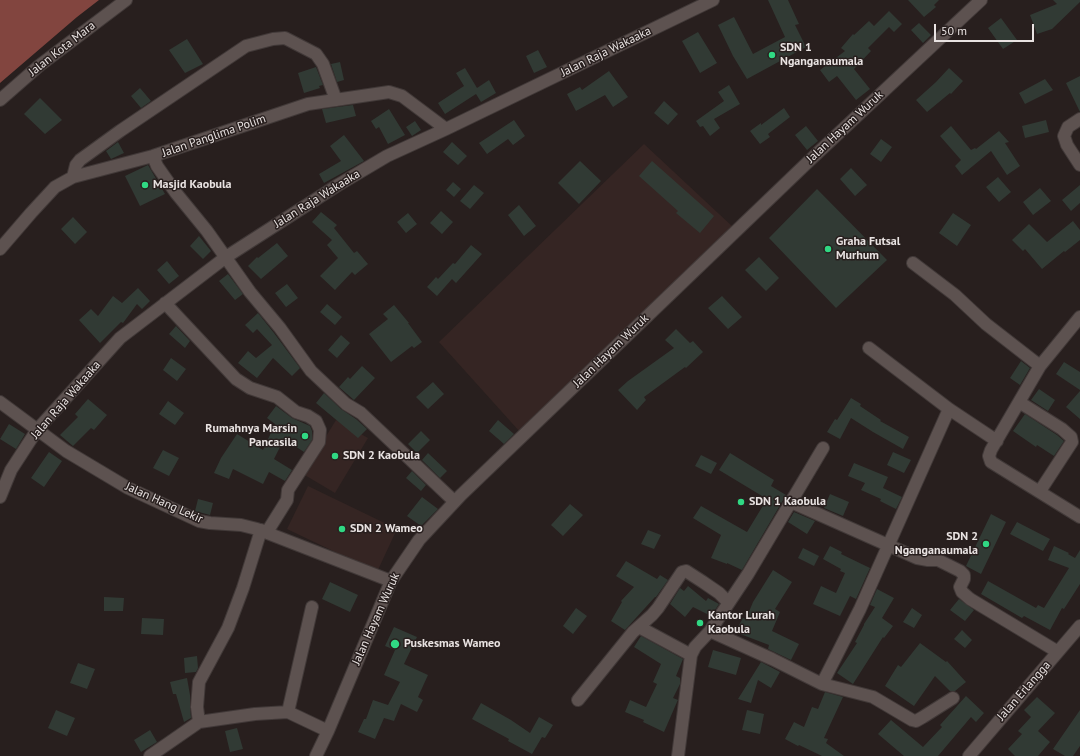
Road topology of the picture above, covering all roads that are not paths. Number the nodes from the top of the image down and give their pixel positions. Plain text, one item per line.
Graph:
1 (126, 0) edge
2 (713, 0) edge
3 (981, 0) edge
4 (0, 100) edge
5 (336, 100) junction
6 (1080, 119) edge
7 (446, 129) junction
8 (153, 156) junction
9 (1080, 165) edge
10 (73, 177) junction
11 (0, 249) edge
12 (226, 257) junction
13 (913, 264) dead end
14 (166, 303) junction
15 (1080, 316) edge
16 (869, 348) dead end
17 (1040, 366) junction
18 (0, 402) edge
19 (1019, 402) junction
20 (949, 409) junction
21 (37, 430) junction
22 (997, 441) junction
23 (823, 448) dead end
24 (1040, 491) junction
25 (0, 497) edge
26 (454, 501) junction
27 (791, 502) junction
28 (1080, 517) edge
29 (264, 531) junction
30 (888, 546) junction
31 (390, 581) junction
32 (728, 602) junction
33 (312, 607) dead end
34 (1080, 626) edge
35 (639, 627) junction
36 (710, 631) junction
37 (1058, 652) junction
38 (691, 655) junction
39 (822, 684) junction
40 (953, 698) dead end
41 (578, 700) dead end
42 (288, 712) junction
43 (199, 722) junction
44 (328, 731) junction
45 (150, 756) edge
46 (316, 756) edge
47 (678, 756) edge
48 (970, 756) edge

1 - 4 street, Jalan Kota Mara
2 - 7 street, Jalan Raja Wakaaka
3 - 26 street, Jalan Hayam Wuruk
5 - 7 street, Jalan Panglima Polim
5 - 8 street, Jalan Panglima Polim
5 - 10 street
6 - 9 street
7 - 12 street, Jalan Raja Wakaaka
8 - 10 street, Jalan Panglima Polim
8 - 12 street
10 - 11 street, Jalan Panglima Polim
12 - 14 street, Jalan Raja Wakaaka
12 - 26 street
13 - 17 street
14 - 21 street, Jalan Raja Wakaaka
14 - 29 street
15 - 17 street
16 - 20 street
17 - 19 street
18 - 21 street, Jalan Hang Lekir
19 - 22 street
19 - 24 street
20 - 22 street
20 - 30 street
21 - 25 street, Jalan Raja Wakaaka
21 - 29 street, Jalan Hang Lekir
22 - 24 street
23 - 27 street
24 - 28 street
26 - 31 street, Jalan Hayam Wuruk
27 - 30 street
27 - 32 street
29 - 31 street, Jalan Hang Lekir
29 - 43 street
30 - 37 street
30 - 39 street
31 - 44 street, Jalan Hayam Wuruk
32 - 35 street
32 - 36 street
33 - 42 street
34 - 37 street, Jalan Erlangga
35 - 38 street
35 - 41 street
36 - 38 street
36 - 39 street
37 - 48 street, Jalan Erlangga
38 - 47 street
39 - 40 street
42 - 43 street
42 - 44 street
43 - 45 street
44 - 46 street, Jalan Hayam Wuruk

